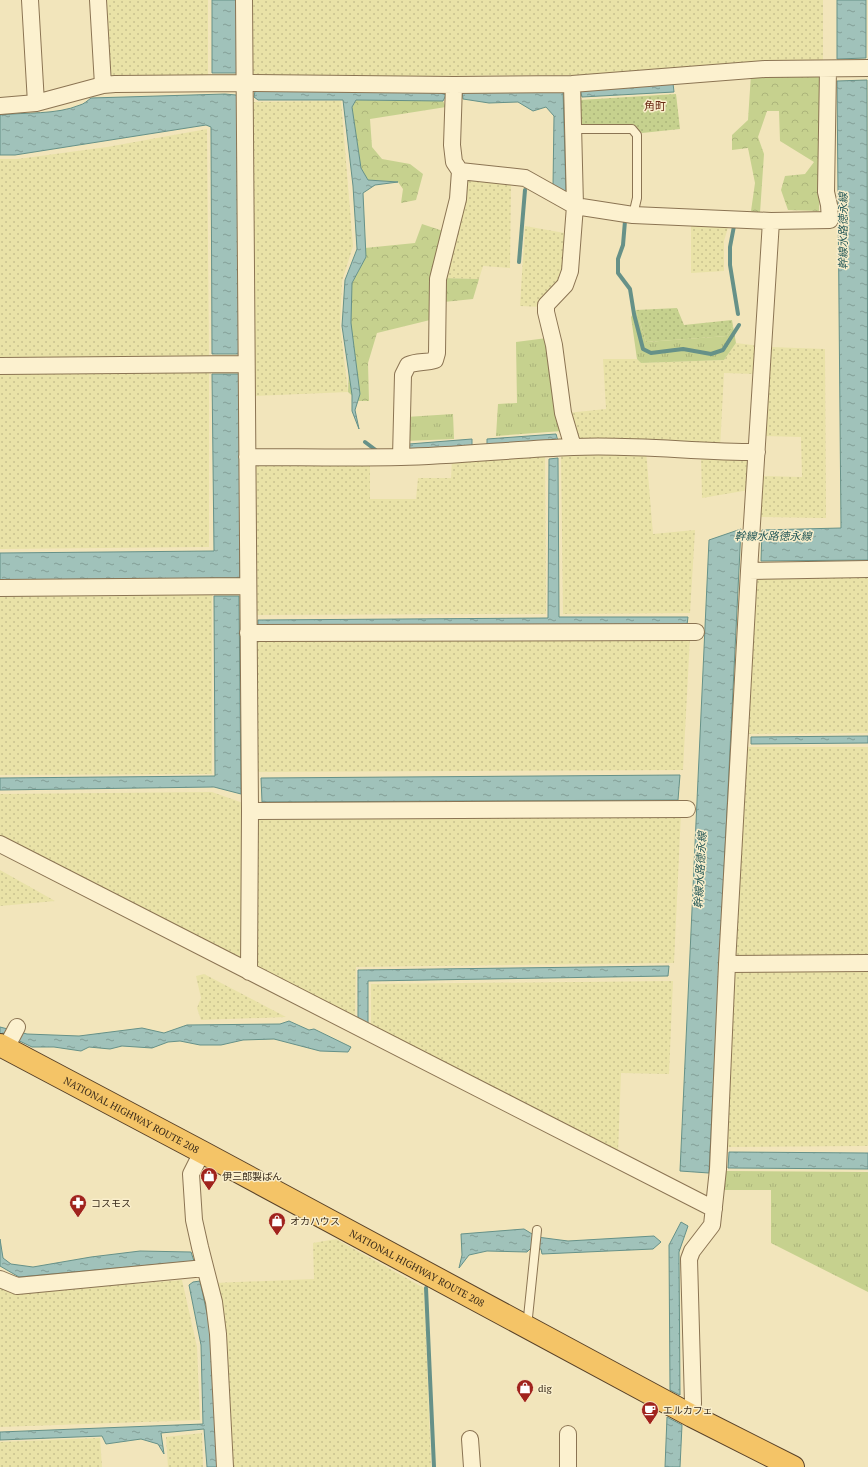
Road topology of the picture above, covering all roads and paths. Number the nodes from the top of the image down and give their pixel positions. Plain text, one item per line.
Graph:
1 (30, 0) edge
2 (98, 0) edge
3 (244, 0) edge
4 (857, 68) edge
5 (828, 69) junction
6 (244, 83) junction
7 (572, 84) junction
8 (103, 85) junction
9 (454, 85) junction
10 (36, 103) junction
11 (0, 106) edge
12 (573, 129) junction
13 (460, 171) junction
14 (575, 206) junction
15 (634, 215) junction
16 (771, 221) junction
17 (232, 364) junction
18 (0, 366) edge
19 (573, 446) junction
20 (757, 452) junction
21 (247, 457) junction
22 (401, 457) junction
23 (750, 563) junction
24 (868, 569) edge
25 (233, 587) junction
26 (0, 588) edge
27 (696, 632) dead end
28 (248, 633) junction
29 (687, 808) dead end
30 (250, 810) junction
31 (0, 844) edge
32 (868, 963) edge
33 (727, 964) junction
34 (249, 972) junction
35 (8, 1040) edge
36 (202, 1152) junction
37 (714, 1209) junction
38 (536, 1230) dead end
39 (205, 1268) junction
40 (0, 1279) edge
41 (527, 1327) junction
42 (692, 1416) junction
43 (568, 1434) dead end
44 (470, 1440) dead end
45 (225, 1467) edge
46 (472, 1467) edge
47 (568, 1467) edge
48 (793, 1467) edge

1 - 10 street
2 - 8 street
3 - 6 street
4 - 5 street
5 - 7 street
5 - 16 street
6 - 8 street
6 - 9 street
6 - 17 street
7 - 9 street
7 - 12 street
8 - 10 street
9 - 13 street
10 - 11 street
12 - 14 street
12 - 15 lane
13 - 14 street
13 - 22 street
14 - 15 street
14 - 19 street
15 - 16 street
16 - 20 street
17 - 18 street
17 - 21 street
19 - 20 street
19 - 22 street
20 - 23 street
21 - 22 street
21 - 25 street
23 - 24 street
23 - 33 street
25 - 26 street
25 - 28 street
27 - 28 street
28 - 30 street
29 - 30 street
30 - 34 street
31 - 34 street
32 - 33 street
33 - 37 street
34 - 37 street
35 - 36 highway, NATIONAL HIGHWAY ROUTE 208
36 - 39 street
36 - 41 highway, NATIONAL HIGHWAY ROUTE 208
37 - 42 street
38 - 41 lane
39 - 40 street
39 - 45 street
41 - 42 highway, NATIONAL HIGHWAY ROUTE 208
42 - 48 highway, NATIONAL HIGHWAY ROUTE 208
43 - 47 street
44 - 46 street

